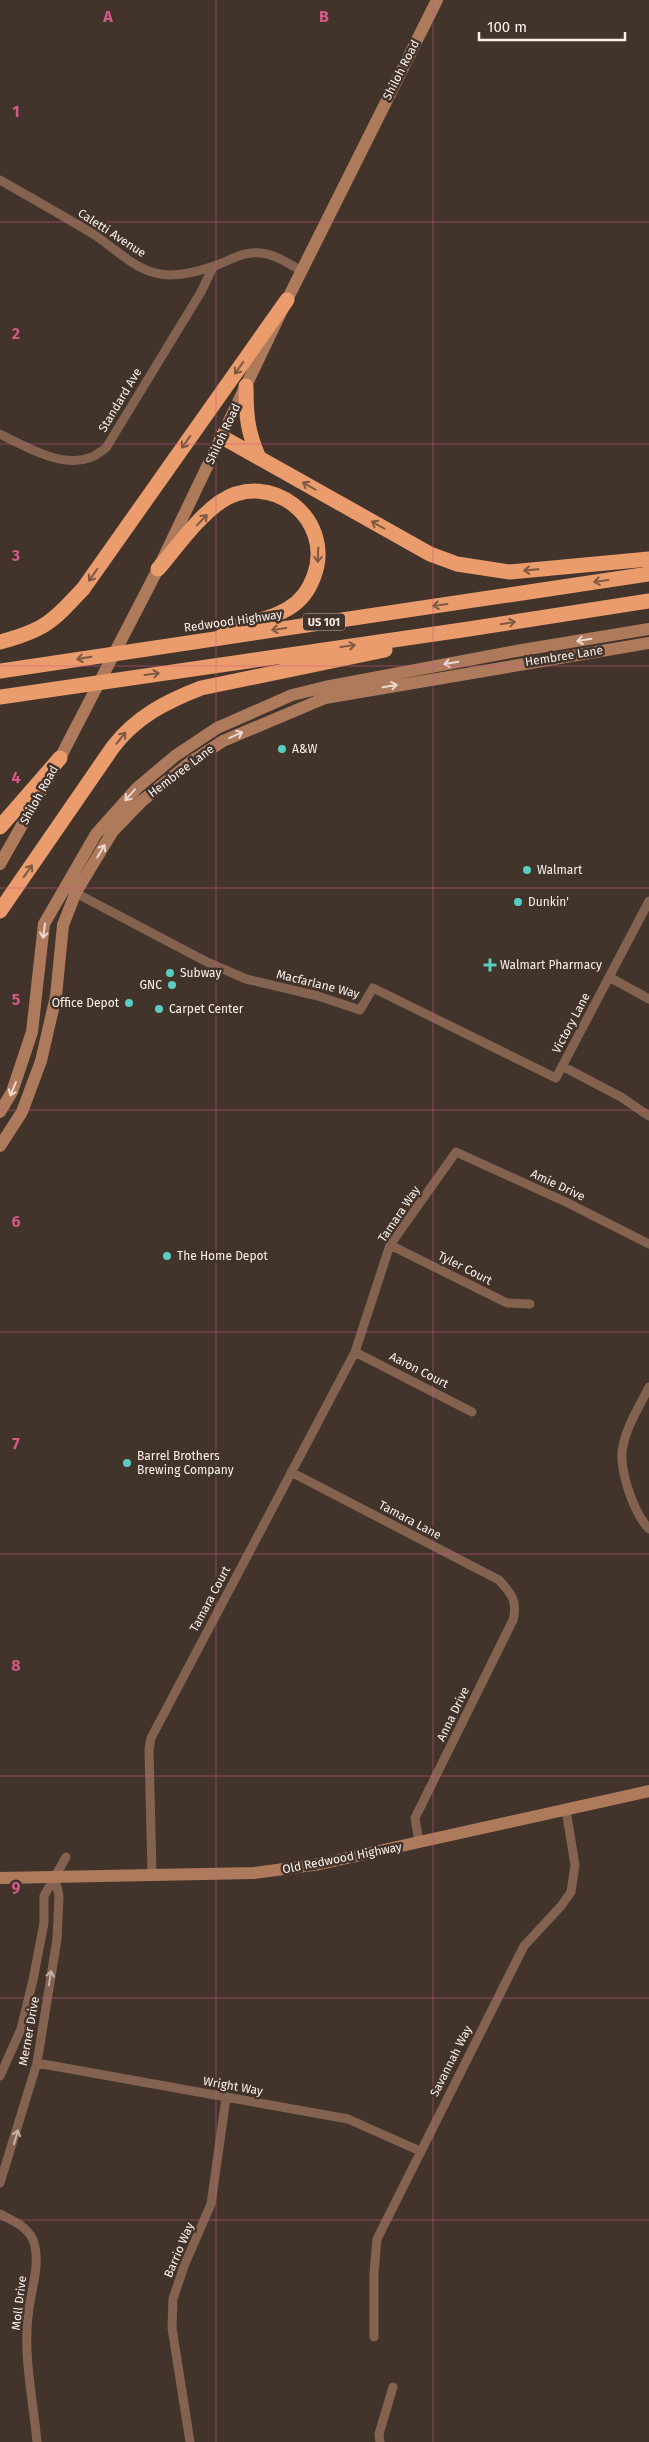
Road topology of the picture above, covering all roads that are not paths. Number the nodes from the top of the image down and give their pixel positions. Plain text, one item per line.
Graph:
1 (438, 0) edge
2 (0, 180) edge
3 (213, 267) junction
4 (302, 271) junction
5 (288, 300) junction
6 (246, 386) junction
7 (0, 434) edge
8 (222, 438) junction
9 (259, 458) junction
10 (649, 559) edge
11 (158, 569) junction
12 (649, 574) edge
13 (649, 601) edge
14 (649, 629) edge
15 (462, 630) junction
16 (0, 642) edge
17 (649, 643) edge
18 (150, 648) junction
19 (0, 672) edge
20 (72, 685) junction
21 (0, 697) edge
22 (0, 706) edge
23 (60, 758) junction
24 (0, 827) edge
25 (0, 864) edge
26 (70, 889) junction
27 (649, 900) edge
28 (0, 912) edge
29 (609, 977) junction
30 (39, 984) junction
31 (649, 999) edge
32 (41, 1061) junction
33 (562, 1066) junction
34 (556, 1078) joint
35 (0, 1112) edge
36 (649, 1116) edge
37 (0, 1146) edge
38 (456, 1152) joint
39 (649, 1244) edge
40 (390, 1245) junction
41 (530, 1304) dead end
42 (355, 1352) junction
43 (649, 1388) edge
44 (472, 1412) dead end
45 (291, 1472) junction
46 (649, 1530) edge
47 (514, 1596) joint
48 (649, 1791) edge
49 (566, 1810) junction
50 (419, 1842) junction
51 (66, 1857) dead end
52 (152, 1874) junction
53 (0, 1878) edge
54 (55, 1878) junction
55 (37, 2063) junction
56 (0, 2076) edge
57 (226, 2098) junction
58 (420, 2151) junction
59 (0, 2183) edge
60 (0, 2214) edge
61 (374, 2337) dead end
62 (393, 2387) dead end
63 (37, 2442) edge
64 (190, 2442) edge
65 (380, 2442) edge

1 - 4 street, Shiloh Road
2 - 3 street, Caletti Avenue
3 - 4 street, Caletti Avenue
3 - 7 street, Standard Ave
4 - 5 street, Shiloh Road
5 - 6 street, Shiloh Road
5 -> 16 highway
6 - 8 street, Shiloh Road
6 - 9 highway
8 - 9 highway
8 - 11 street, Shiloh Road
10 -> 9 highway
11 -> 18 highway
11 - 23 street, Shiloh Road
12 -> 18 highway, Redwood Highway / US 101
15 -> 13 highway, US 101
14 -> 26 street, Hembree Lane
20 -> 15 highway, US 101
28 -> 15 highway
26 -> 17 street, Hembree Lane
18 -> 19 highway, Redwood Highway / US 101
20 - 21 highway, US 101
20 - 22 highway
23 - 24 highway
23 - 25 street, Shiloh Road
26 -> 30 street, Hembree Lane
26 - 32 street, Hembree Lane
26 - 34 street, Macfarlane Way
27 - 29 street, Victory Lane
29 - 31 street
29 - 33 street, Victory Lane
30 - 32 street
30 -> 35 street, Hembree Lane
32 - 37 street, Hembree Lane
33 - 34 street, Victory Lane
33 - 36 street
38 - 39 street, Amie Drive
38 - 40 street, Tamara Way
40 - 41 street, Tyler Court
40 - 42 street, Tamara Way
42 - 44 street, Aaron Court
42 - 45 street, Tamara Court
43 - 46 street
45 - 47 street, Tamara Lane
45 - 52 street, Tamara Court
47 - 50 street, Anna Drive
48 - 49 street, Old Redwood Highway
49 - 50 street, Old Redwood Highway
49 - 58 street, Savannah Way
50 - 52 street, Old Redwood Highway
51 - 54 street, Merner Drive
52 - 54 street, Old Redwood Highway
53 - 54 street, Old Redwood Highway
55 -> 54 street, Merner Drive
54 - 56 street, Merner Drive
55 - 57 street, Wright Way
59 -> 55 street, Merner Drive
57 - 58 street, Wright Way
57 - 64 street, Barrio Way
58 - 61 street, Savannah Way
60 - 63 street, Moll Drive
62 - 65 street

